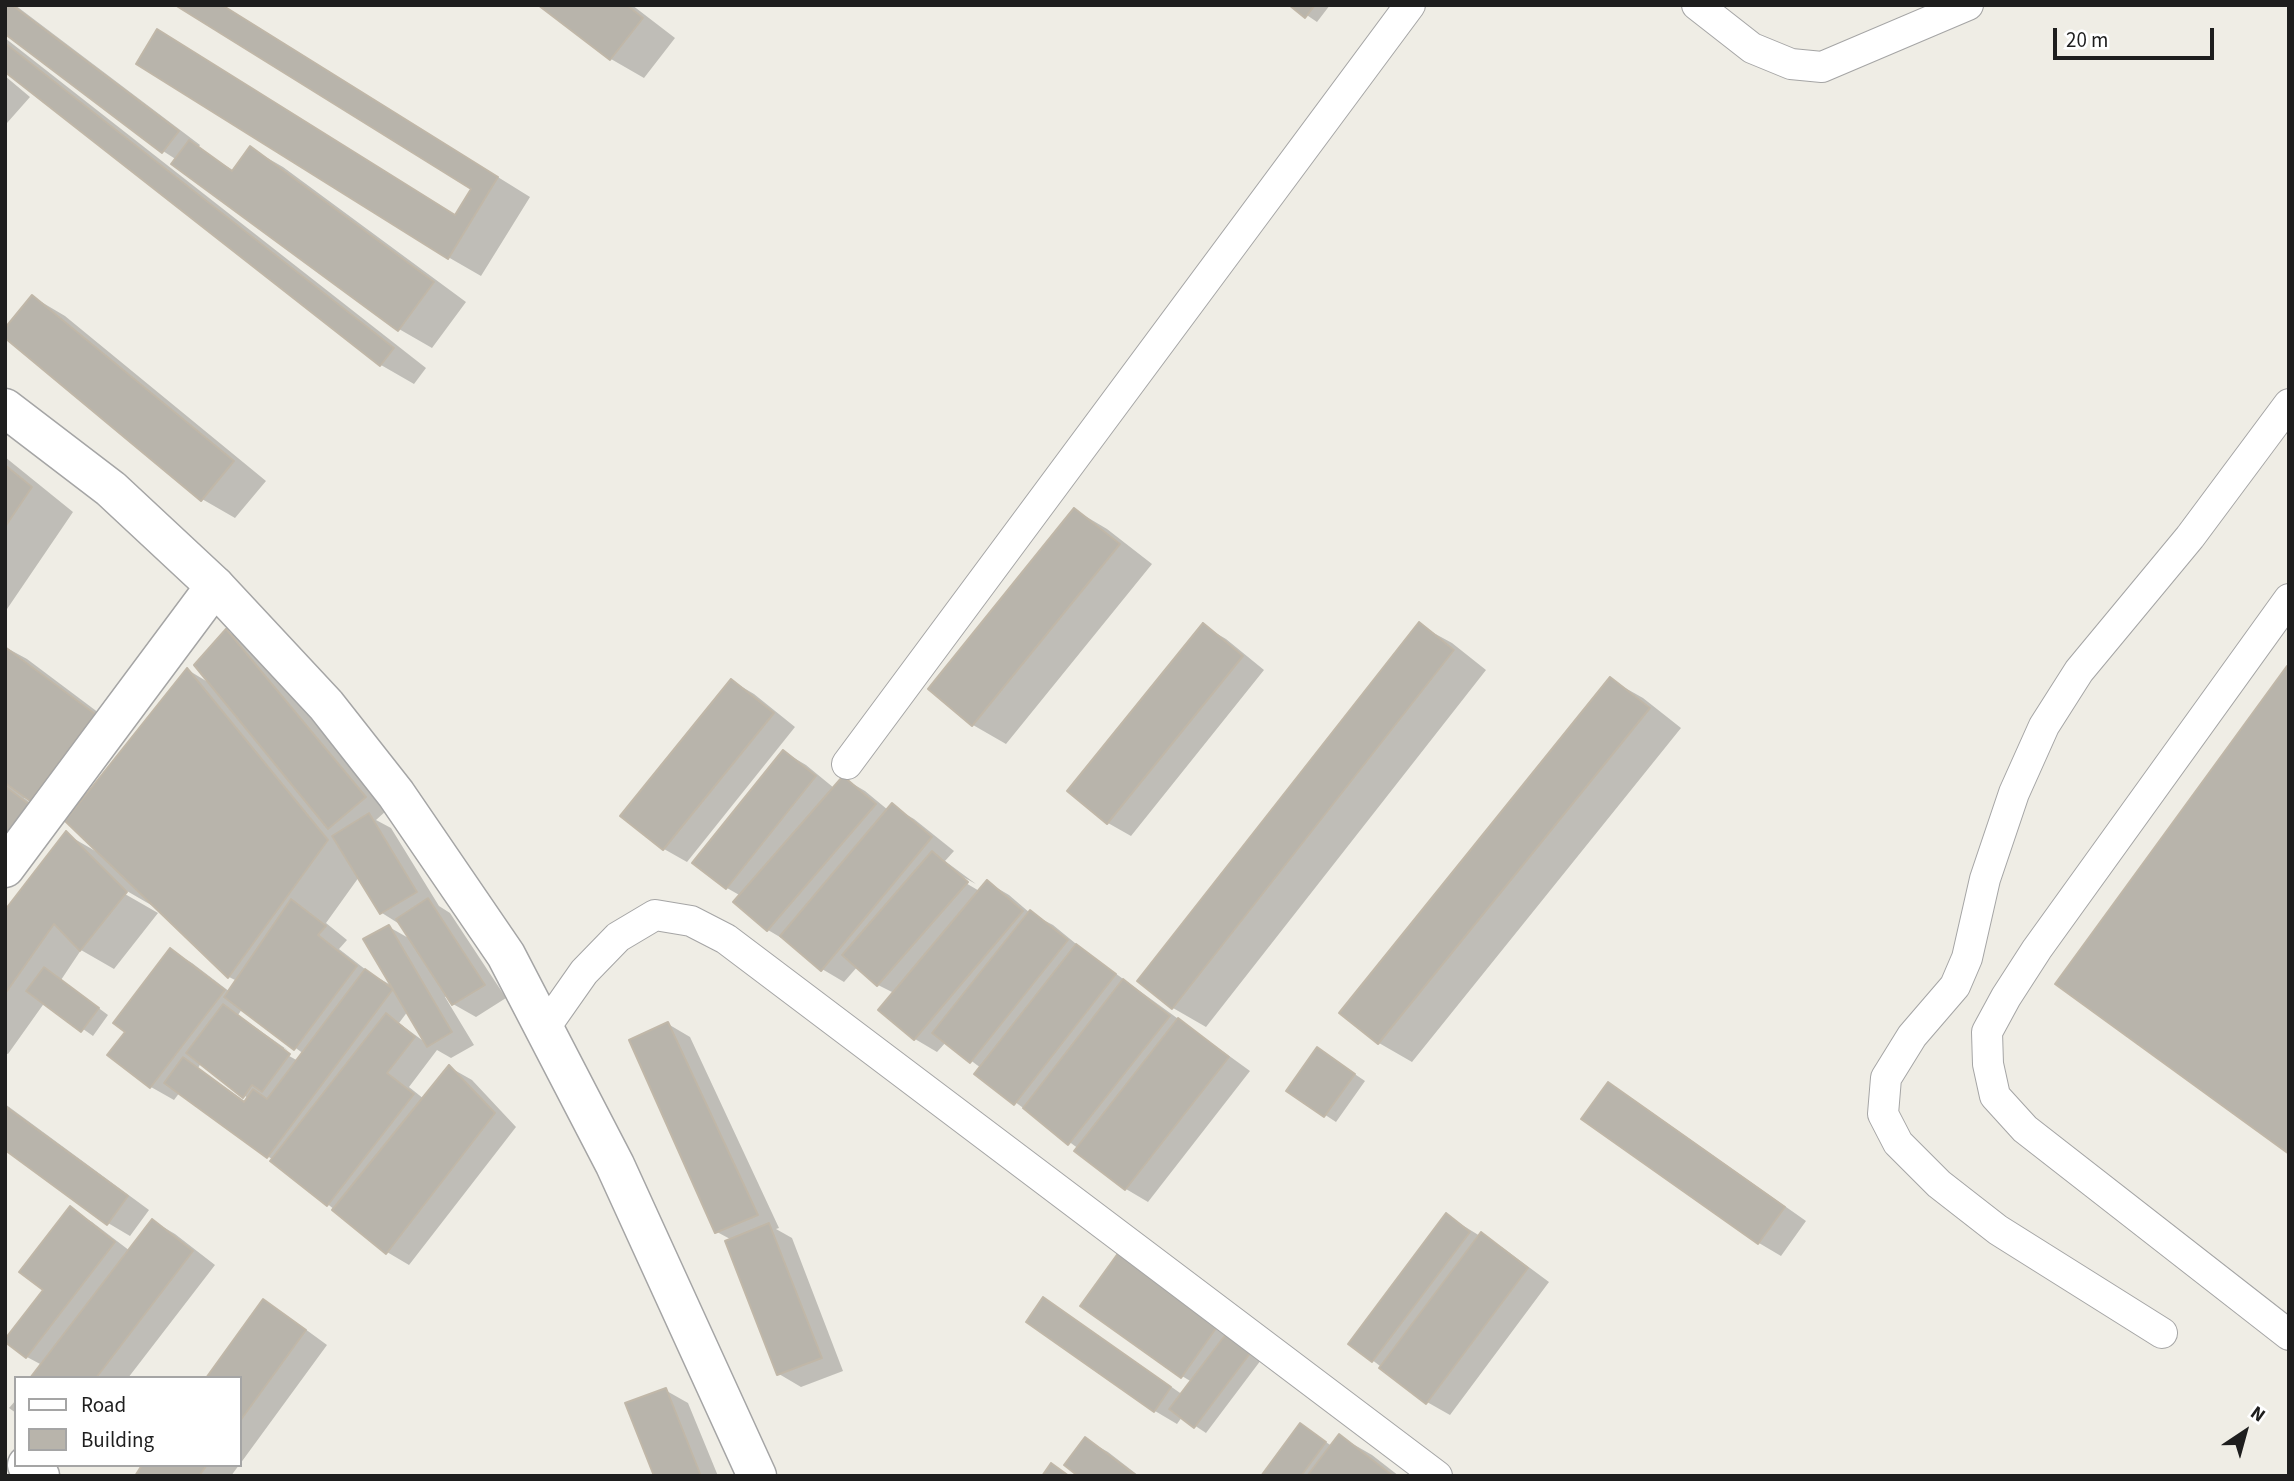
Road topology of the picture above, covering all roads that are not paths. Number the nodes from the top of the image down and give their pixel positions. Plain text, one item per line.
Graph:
1 (1410, 5) edge
2 (1697, 5) edge
3 (1968, 5) edge
4 (2289, 404) edge
5 (5, 408) edge
6 (215, 586) junction
7 (2289, 599) edge
8 (848, 764) dead end
9 (5, 868) edge
10 (544, 1028) junction
11 (2162, 1333) dead end
12 (2289, 1335) edge
13 (757, 1476) edge
14 (1437, 1476) edge

1 - 8 lane
2 - 3 lane
4 - 11 lane
5 - 6 street
6 - 9 street
6 - 10 street
7 - 12 lane
10 - 13 street
10 - 14 lane

